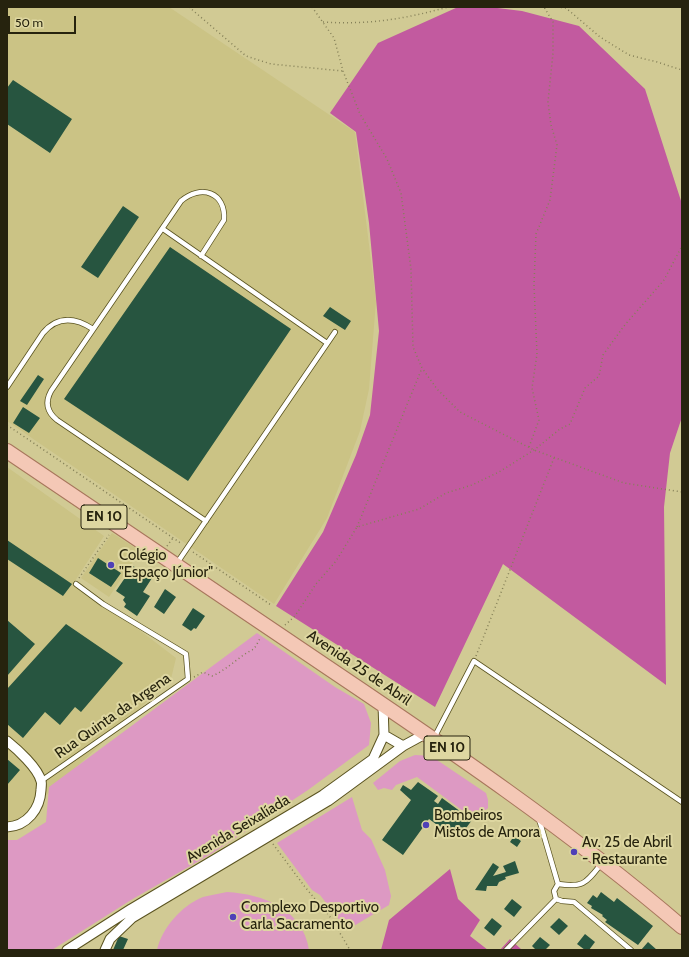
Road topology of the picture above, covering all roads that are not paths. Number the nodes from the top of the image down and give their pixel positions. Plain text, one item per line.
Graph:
1 (162, 229) junction
2 (201, 256) junction
3 (93, 329) junction
4 (335, 332) dead end
5 (327, 343) junction
6 (7, 387) edge
7 (7, 451) edge
8 (206, 521) junction
9 (175, 566) junction
10 (76, 584) road end
11 (383, 704) junction
12 (384, 735) junction
13 (430, 736) junction
14 (7, 741) edge
15 (403, 746) junction
16 (41, 781) junction
17 (682, 802) edge
18 (538, 814) junction
19 (7, 827) edge
20 (603, 862) junction
21 (558, 884) junction
22 (556, 899) junction
23 (682, 927) edge
24 (67, 950) edge
25 (105, 950) edge
26 (506, 950) edge
27 (632, 950) edge

1 - 2 lane
1 - 2 lane
1 - 3 lane
2 - 5 lane
3 - 6 lane
3 - 8 lane
4 - 5 lane
5 - 8 lane
7 - 9 main road, Avenida 25 de Abril / EN 10
8 - 9 lane
9 - 11 main road, Avenida 25 de Abril / EN 10
10 - 16 lane, Rua Quinta da Argena
11 - 12 street, Avenida Seixalíada
11 - 13 main road, Avenida 25 de Abril / EN 10
12 - 15 street
12 - 24 street, Avenida Seixalíada
13 - 15 street, Avenida Seixalíada
13 - 17 lane
13 - 18 main road, Avenida 25 de Abril / EN 10
14 - 16 street
15 - 25 street, Avenida Seixalíada
16 - 19 street
18 - 20 main road, Avenida 25 de Abril / EN 10
18 - 21 lane
20 - 21 lane
20 - 23 main road, Avenida 25 de Abril / EN 10
21 - 22 lane
22 - 26 lane
22 - 27 lane

